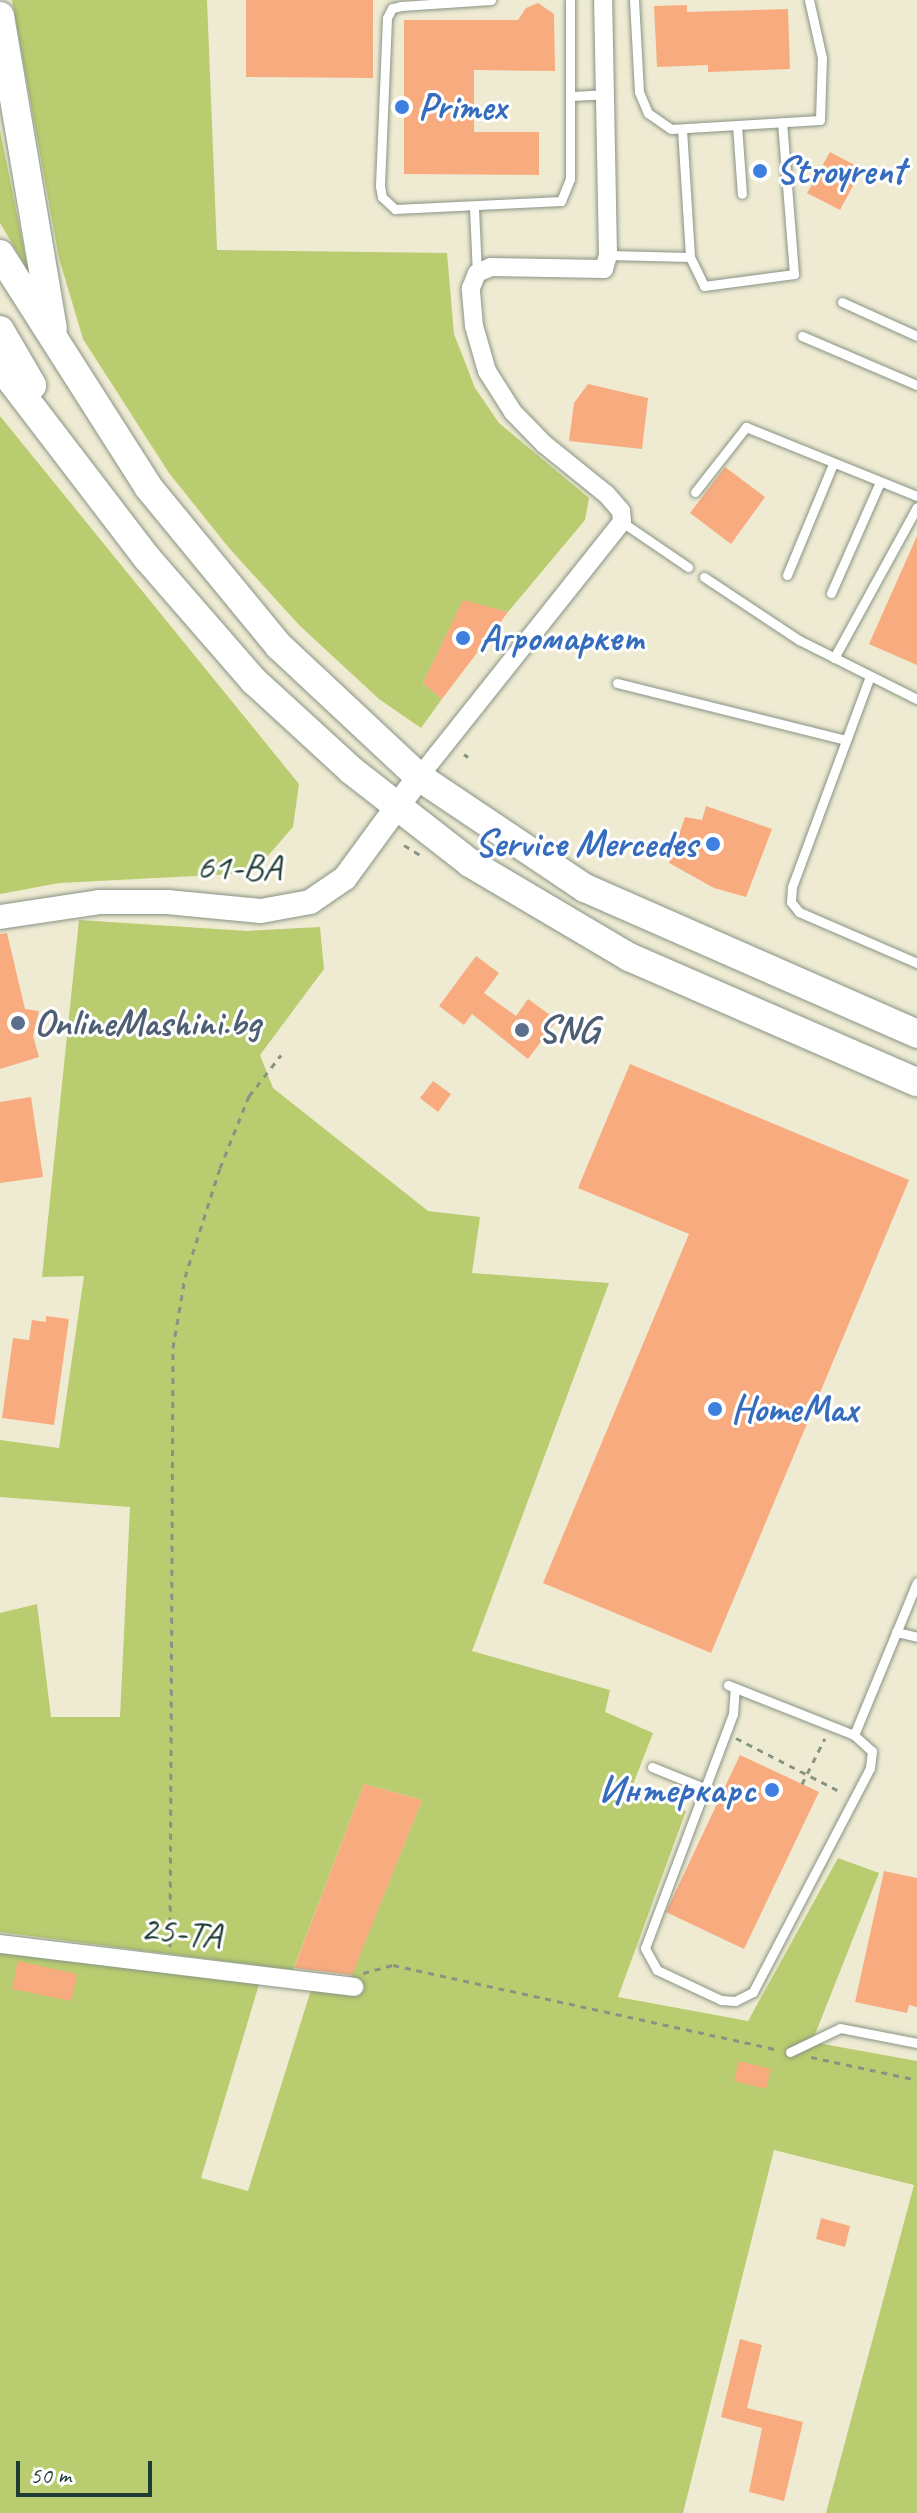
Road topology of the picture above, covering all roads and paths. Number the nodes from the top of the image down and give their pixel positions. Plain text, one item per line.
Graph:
1 (491, 0) edge
2 (570, 0) edge
3 (603, 0) edge
4 (634, 0) edge
5 (809, 0) edge
6 (0, 16) edge
7 (605, 94) junction
8 (572, 96) junction
9 (782, 122) junction
10 (737, 125) junction
11 (682, 129) junction
12 (742, 194) dead end
13 (474, 208) junction
14 (0, 254) edge
15 (608, 255) junction
16 (690, 257) junction
17 (477, 273) junction
18 (842, 302) dead end
19 (0, 330) edge
20 (802, 336) dead end
21 (917, 336) edge
22 (56, 346) junction
23 (0, 366) edge
24 (917, 385) edge
25 (833, 464) junction
26 (81, 468) junction
27 (879, 484) junction
28 (695, 492) dead end
29 (917, 496) edge
30 (917, 507) edge
31 (622, 522) junction
32 (688, 567) dead end
33 (787, 575) dead end
34 (704, 577) dead end
35 (831, 593) dead end
36 (834, 658) junction
37 (870, 676) junction
38 (617, 683) dead end
39 (917, 699) edge
40 (846, 740) junction
41 (419, 777) junction
42 (397, 806) junction
43 (404, 845) dead end
44 (420, 855) dead end
45 (0, 917) edge
46 (917, 963) edge
47 (917, 1034) edge
48 (281, 1055) dead end
49 (917, 1082) edge
50 (917, 1582) edge
51 (896, 1632) junction
52 (917, 1637) edge
53 (726, 1733) junction
54 (854, 1735) junction
55 (821, 1749) dead end
56 (652, 1767) dead end
57 (807, 1774) junction
58 (802, 1784) dead end
59 (704, 1788) junction
60 (853, 1799) junction
61 (0, 1944) edge
62 (170, 1966) junction
63 (354, 1987) joint
64 (917, 2043) edge
65 (790, 2052) junction
66 (917, 2080) edge

1 - 13 lane
2 - 8 lane
3 - 7 street
4 - 11 lane
5 - 9 lane
6 - 22 main road
7 - 8 lane
7 - 15 street
8 - 13 lane
9 - 10 lane
9 - 16 lane
10 - 11 lane
10 - 12 lane
11 - 16 lane
13 - 17 lane
14 - 22 main road
15 - 16 lane
15 - 17 street
17 - 31 street
18 - 21 lane
19 - 26 main road
20 - 24 lane
22 - 41 main road
23 - 26 main road
25 - 27 lane
25 - 28 lane
25 - 33 lane
26 - 42 main road
27 - 29 lane
27 - 35 lane
30 - 36 lane
31 - 32 lane
31 - 41 street
34 - 36 lane
36 - 37 lane
37 - 39 lane
37 - 40 lane
38 - 40 lane
40 - 46 lane
41 - 42 street, 61-ВА
41 - 47 main road
42 - 45 street, 61-ВА
42 - 49 main road
43 - 44 path
48 - 62 path
50 - 51 lane
51 - 52 lane
51 - 54 lane
53 - 54 lane
53 - 57 path
53 - 59 lane
54 - 60 lane
55 - 57 path
56 - 59 lane
57 - 58 path
57 - 60 path
59 - 60 lane
61 - 62 street, 25-ТА
62 - 63 street, 25-ТА
63 - 65 path
64 - 65 lane
65 - 66 path

